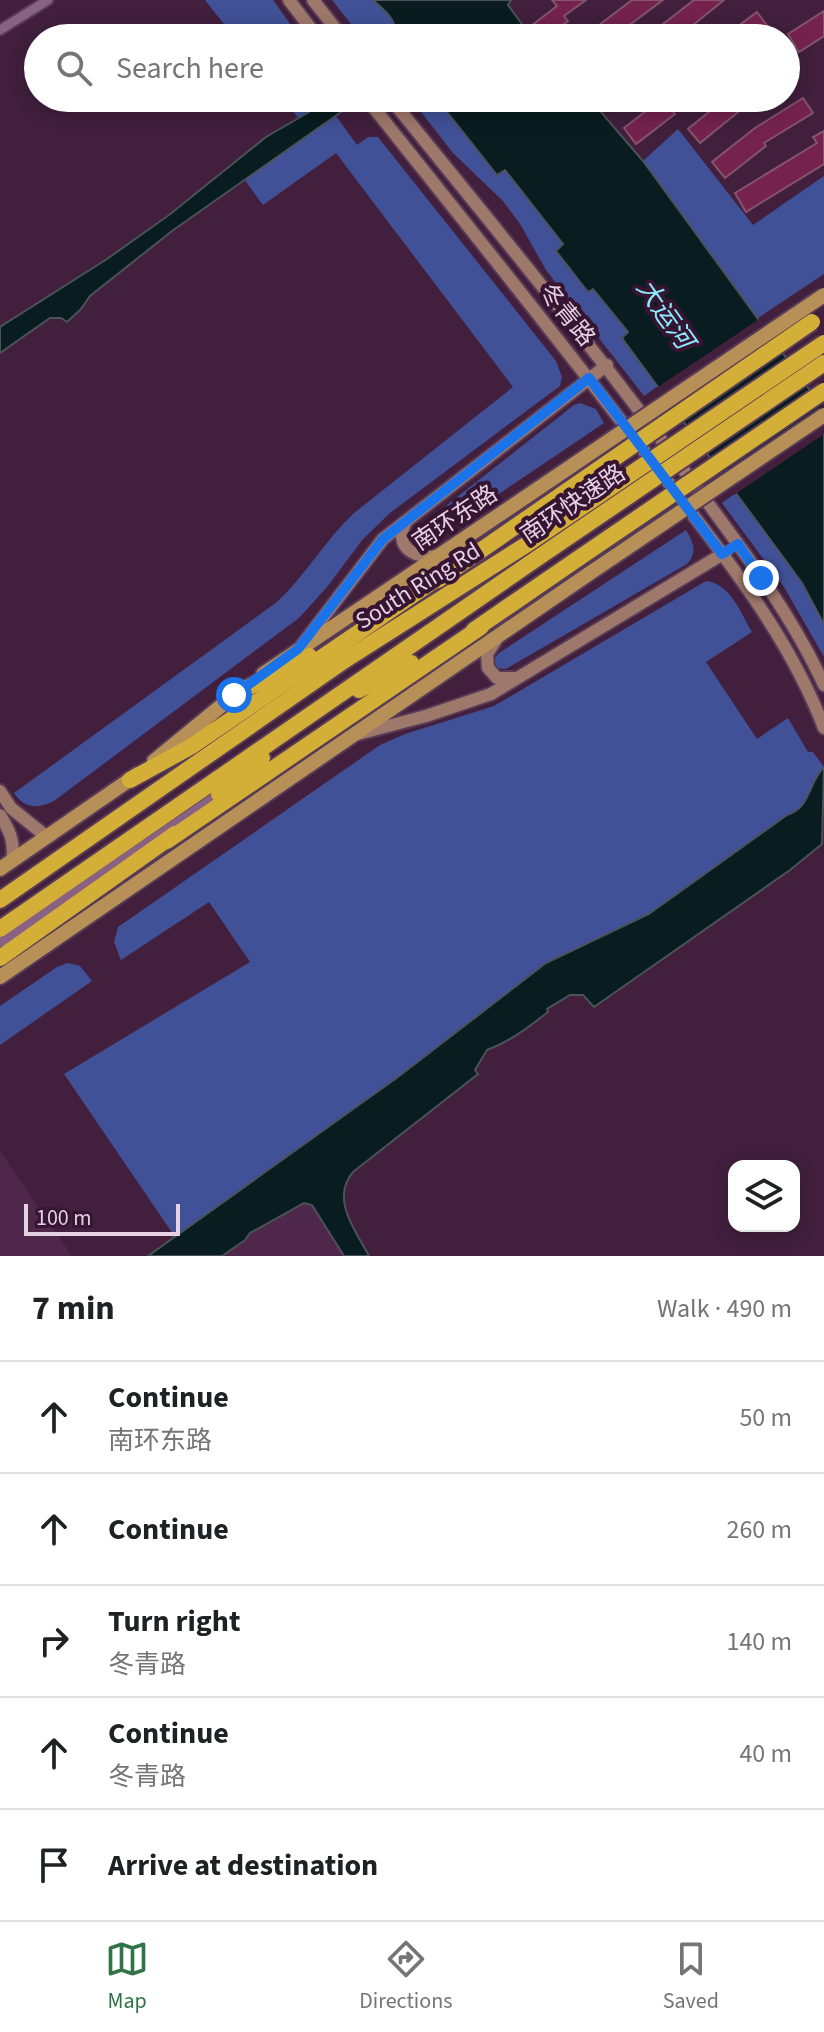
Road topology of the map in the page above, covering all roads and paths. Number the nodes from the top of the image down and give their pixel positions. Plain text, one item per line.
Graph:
1 (48, 0) edge
2 (289, 0) edge
3 (313, 0) edge
4 (307, 24) edge
5 (332, 24) edge
6 (0, 30) edge
7 (377, 112) edge
8 (401, 112) edge
9 (824, 295) edge
10 (824, 315) edge
11 (824, 343) edge
12 (824, 363) edge
13 (607, 365) junction
14 (589, 378) junction
15 (824, 391) edge
16 (824, 415) edge
17 (407, 519) junction
18 (738, 544) junction
19 (534, 550) junction
20 (722, 554) junction
21 (440, 555) junction
22 (444, 574) junction
23 (468, 604) junction
24 (392, 620) junction
25 (375, 622) junction
26 (481, 627) junction
27 (500, 634) junction
28 (298, 649) junction
29 (345, 660) junction
30 (524, 674) junction
31 (824, 685) edge
32 (359, 690) junction
33 (234, 695) junction
34 (824, 728) edge
35 (351, 736) junction
36 (274, 748) junction
37 (130, 780) junction
38 (0, 791) edge
39 (222, 792) junction
40 (0, 815) edge
41 (154, 822) junction
42 (47, 837) junction
43 (167, 841) junction
44 (6, 865) edge
45 (0, 888) edge
46 (0, 898) edge
47 (0, 929) edge
48 (0, 943) edge
49 (0, 958) edge
50 (0, 977) edge

1 - 6 street
2 - 4 main road
3 - 5 main road
7 - 14 main road, 冬青路
8 - 13 main road, 冬青路
9 - 21 main road, 南环东路, bridge
10 - 22 highway, bridge
11 - 19 highway, South Ring Rd, bridge
12 - 19 highway, 南环快速路, bridge
13 - 14 main road
13 - 18 main road, 冬青路
14 - 17 main road
14 - 20 main road, 冬青路
15 - 26 highway, bridge
16 - 27 main road, bridge
17 - 21 main road
17 - 28 main road
18 - 20 main road
18 - 31 main road, 冬青路
19 - 23 highway, 南环快速路
19 - 29 highway, South Ring Rd
20 - 30 main road
20 - 34 main road, 冬青路
21 - 28 main road, 南环东路
22 - 24 highway
22 - 25 highway
23 - 32 highway, 南环快速路
23 - 41 highway, 南环快速路
24 - 29 highway
24 - 45 highway
25 - 33 highway
25 - 37 highway
26 - 32 highway
26 - 43 highway
27 - 30 main road
27 - 35 main road
28 - 33 main road, 南环东路
29 - 46 highway, South Ring Rd
30 - 35 main road
32 - 36 highway, 南环快速路
33 - 37 main road, 南环东路
35 - 50 main road
36 - 39 highway
36 - 41 highway, 南环快速路
37 - 42 main road, 南环东路
38 - 42 main road
39 - 43 highway
39 - 48 street
40 - 44 main road
41 - 47 highway, 南环快速路
42 - 44 main road, 南环东路
43 - 49 highway

